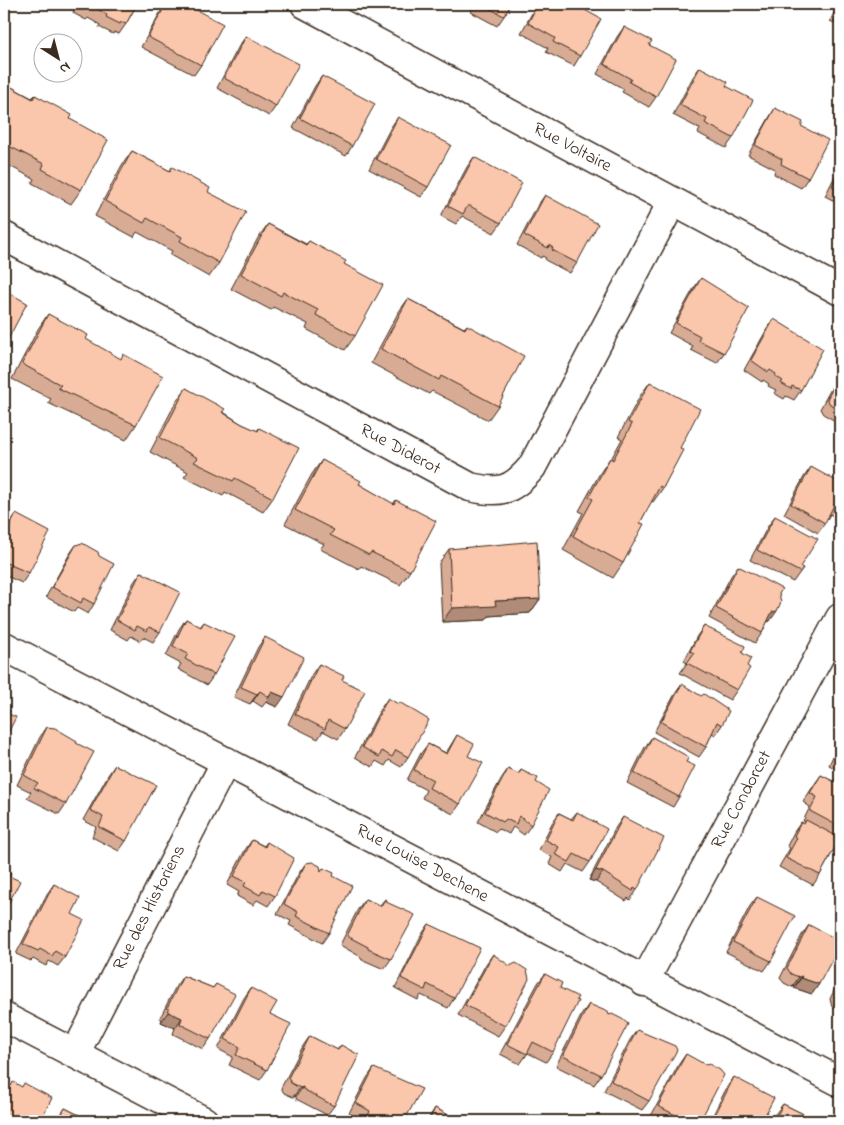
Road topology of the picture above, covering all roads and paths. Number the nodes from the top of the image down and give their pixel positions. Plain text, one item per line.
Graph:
1 (306, 4) edge
2 (672, 202) junction
3 (4, 236) edge
4 (840, 291) edge
5 (840, 618) edge
6 (4, 646) edge
7 (226, 761) junction
8 (644, 982) junction
9 (4, 1017) edge
10 (74, 1054) junction
11 (840, 1082) edge
12 (204, 1121) edge

1 - 2 street, Rue Voltaire
2 - 3 street, Rue Diderot
2 - 4 street, Rue Voltaire
5 - 8 street, Rue Condorcet
6 - 7 street, Rue Louise Dechene
7 - 8 street, Rue Louise Dechene
7 - 10 street, Rue des Historiens
8 - 11 street, Rue Louise Dechene
9 - 10 street
10 - 12 street

